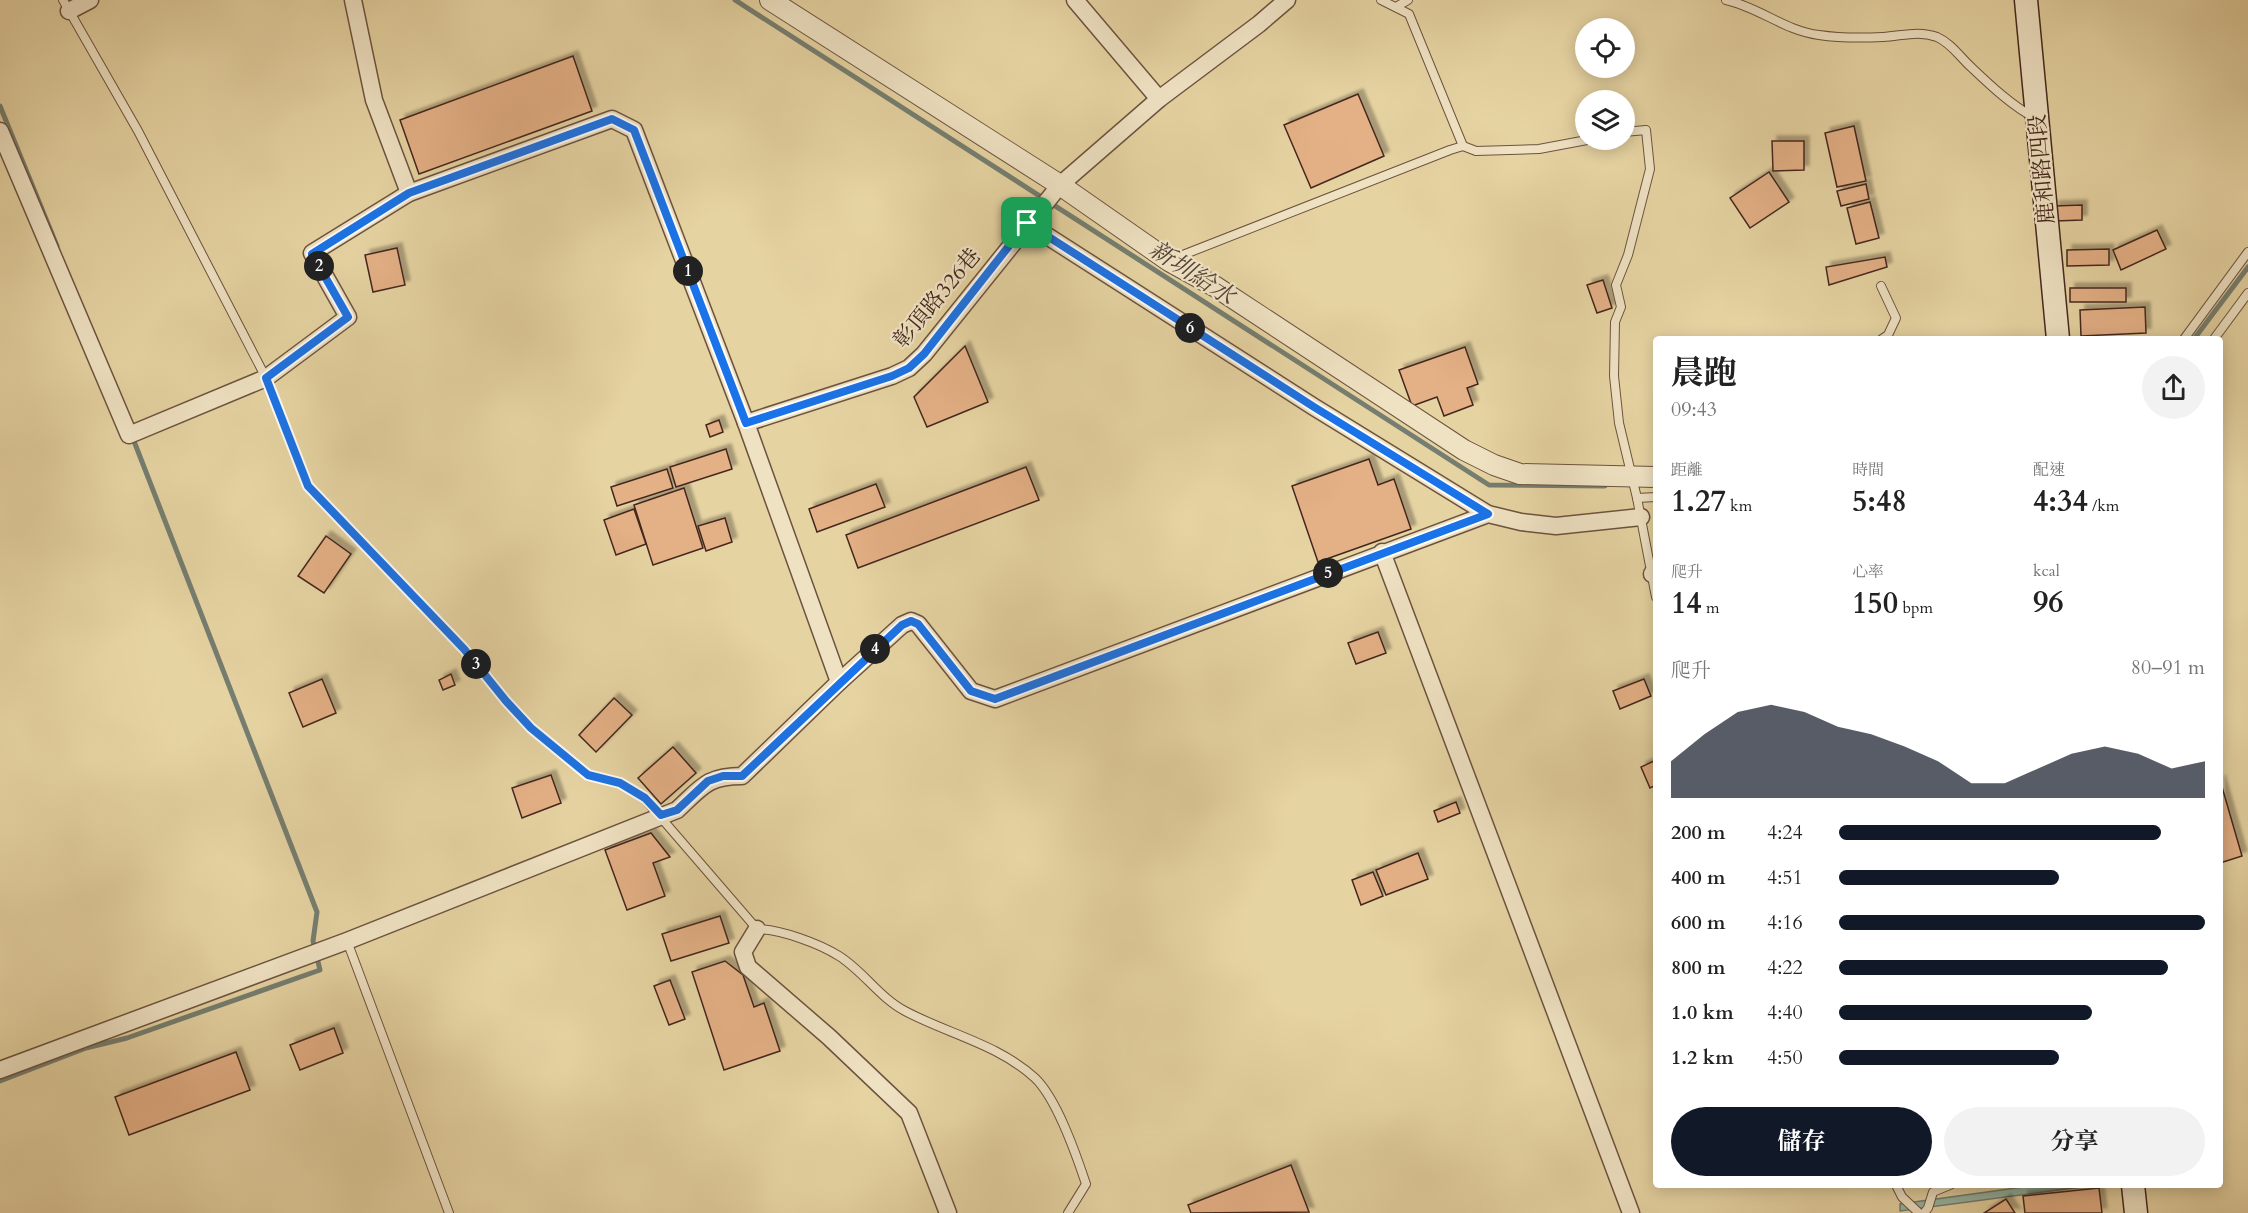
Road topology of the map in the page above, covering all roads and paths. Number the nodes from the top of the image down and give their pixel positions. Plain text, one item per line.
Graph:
1 (90, 0) edge
2 (353, 0) edge
3 (770, 0) edge
4 (1075, 0) edge
5 (1287, 0) edge
6 (1381, 0) edge
7 (1408, 0) edge
8 (1726, 0) edge
9 (2026, 0) edge
10 (66, 6) edge
11 (1396, 7) junction
12 (1159, 99) junction
13 (2038, 120) junction
14 (0, 131) edge
15 (1635, 131) edge
16 (1575, 142) edge
17 (1463, 146) junction
18 (1056, 188) junction
19 (409, 193) junction
20 (1027, 223) junction
21 (2248, 252) edge
22 (1169, 261) junction
23 (1881, 286) dead end
24 (2248, 293) edge
25 (1886, 336) edge
26 (2058, 336) edge
27 (2186, 336) edge
28 (2216, 336) edge
29 (266, 378) junction
30 (746, 423) junction
31 (1653, 477) edge
32 (1632, 478) junction
33 (1653, 497) edge
34 (1637, 498) junction
35 (1488, 514) junction
36 (1641, 517) junction
37 (1382, 552) junction
38 (1653, 570) edge
39 (839, 682) junction
40 (661, 815) junction
41 (757, 929) junction
42 (347, 941) junction
43 (0, 1070) edge
44 (1898, 1188) edge
45 (1943, 1188) edge
46 (2133, 1188) edge
47 (449, 1213) edge
48 (948, 1213) edge
49 (1068, 1213) edge
50 (1631, 1213) edge
51 (1918, 1213) edge
52 (1924, 1213) edge
53 (2136, 1213) edge

1 - 10 street
2 - 19 street
3 - 18 street
4 - 12 street
5 - 12 street, 彰頂路326巷
6 - 11 lane
7 - 11 lane
8 - 13 lane
9 - 13 main road, 鹿和路四段
10 - 29 lane
11 - 17 lane
12 - 18 street, 彰頂路326巷
13 - 26 main road, 鹿和路四段
14 - 29 street
15 - 32 lane
16 - 17 lane
17 - 22 lane
18 - 20 street, 彰頂路326巷
18 - 22 street
19 - 29 street
19 - 30 street
20 - 30 street, 彰頂路326巷
20 - 35 street
21 - 27 lane
22 - 32 street
23 - 25 lane
24 - 28 lane
29 - 40 lane
30 - 39 street
31 - 32 street
32 - 34 lane
33 - 34 lane
34 - 36 lane
35 - 36 street
35 - 37 street
36 - 38 lane
37 - 39 street
37 - 50 street
39 - 40 street
40 - 41 lane
40 - 42 street
41 - 48 street
41 - 49 lane
42 - 43 street
42 - 47 lane
44 - 51 lane
45 - 52 lane
46 - 53 main road

